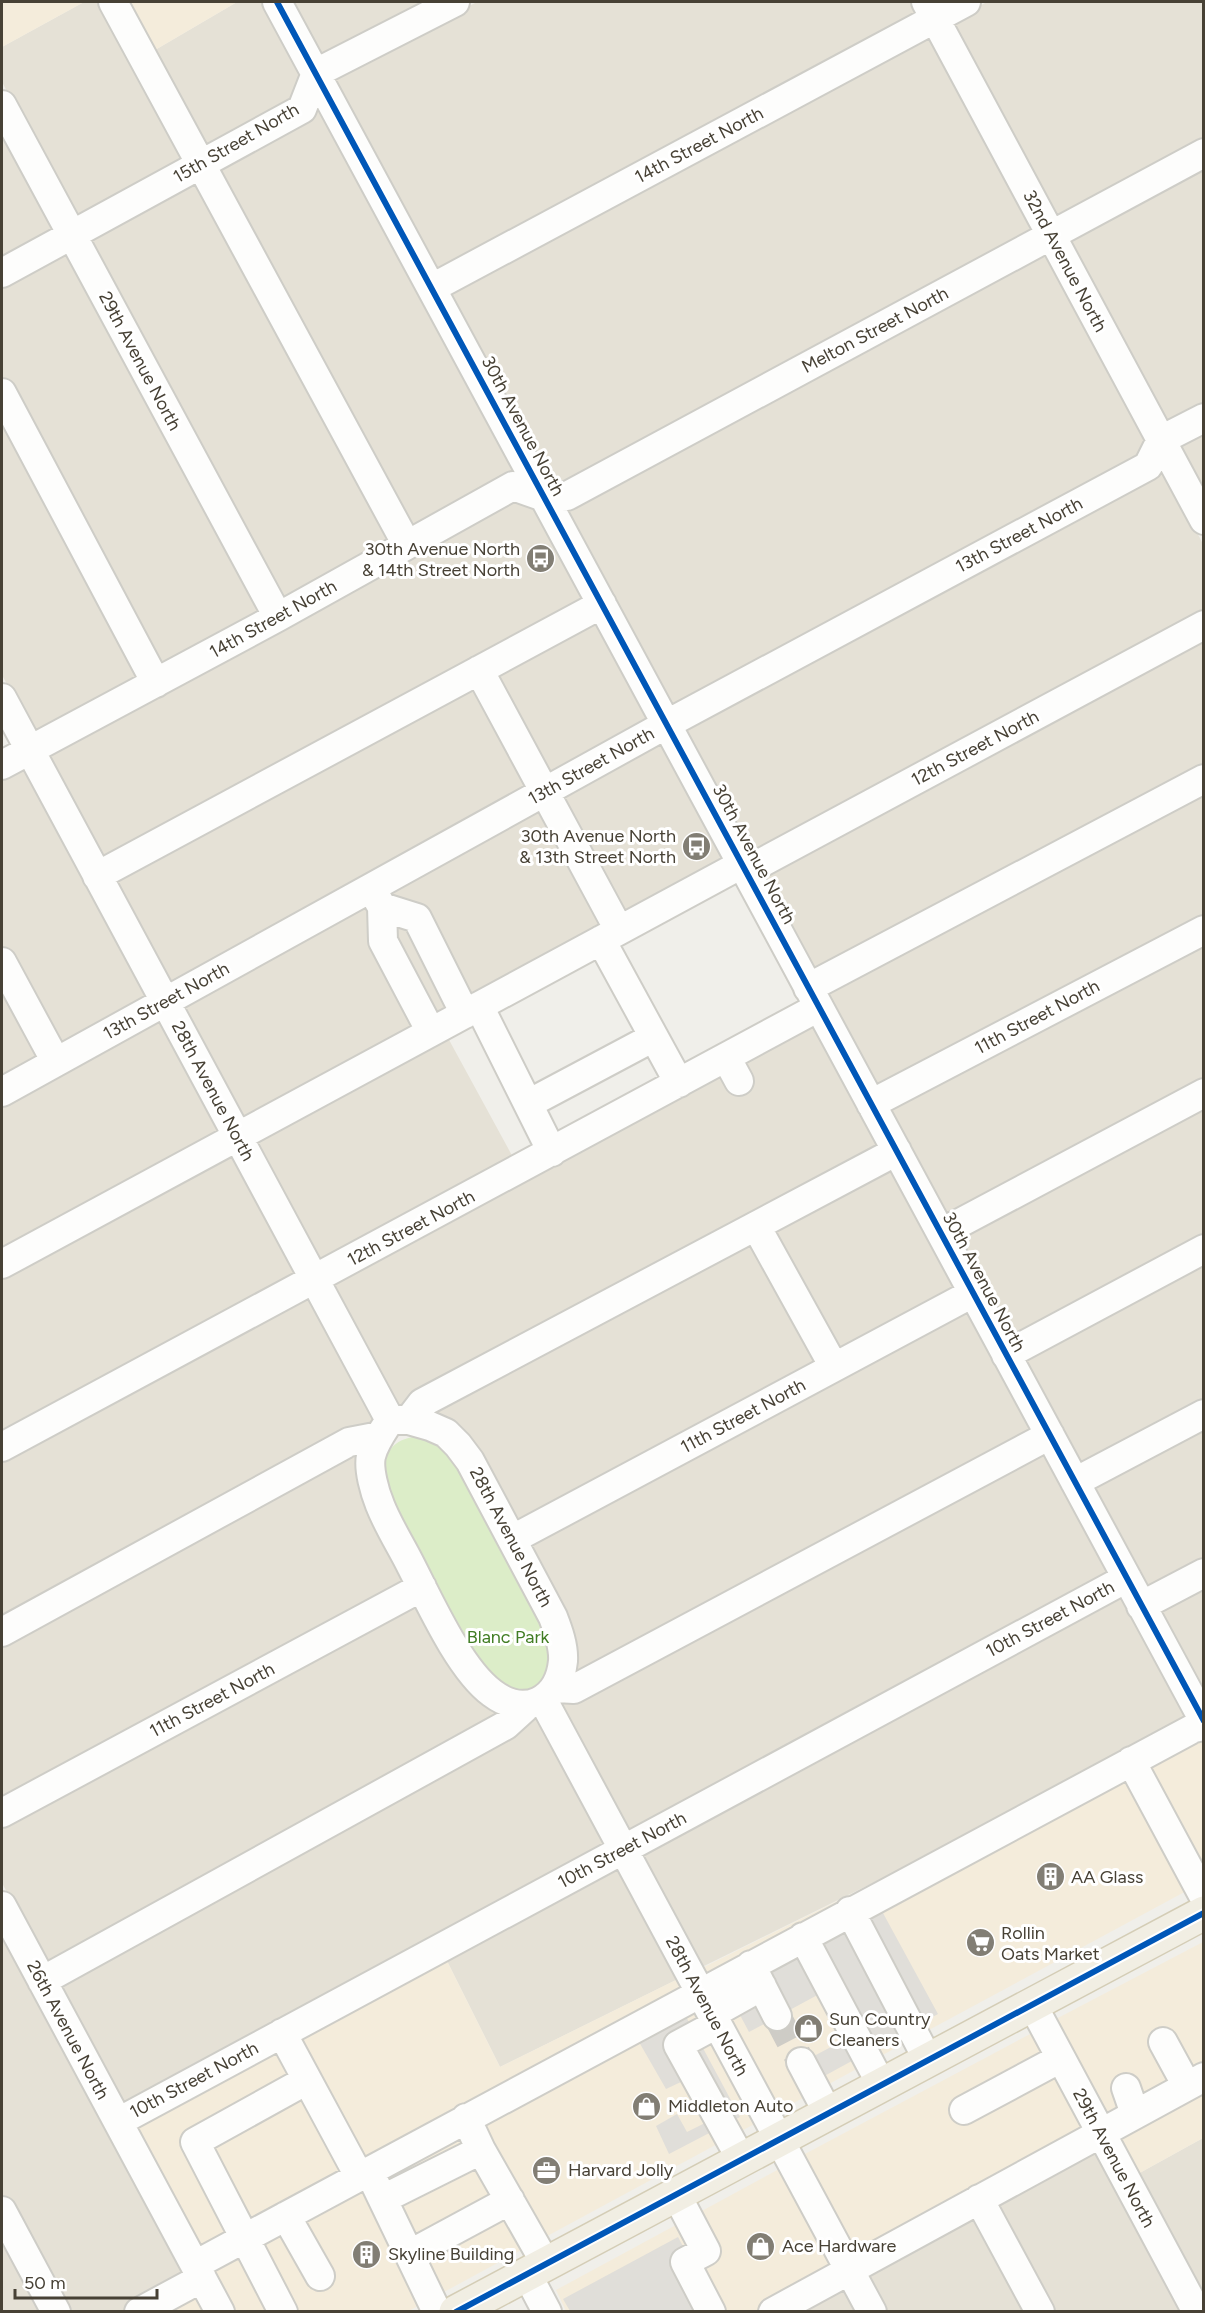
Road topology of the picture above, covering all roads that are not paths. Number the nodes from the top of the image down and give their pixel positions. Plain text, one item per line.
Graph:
1 (113, 2) edge
2 (277, 2) edge
3 (455, 2) edge
4 (966, 2) edge
5 (930, 10) edge
6 (316, 74) junction
7 (2, 105) edge
8 (1203, 153) edge
9 (202, 165) junction
10 (1051, 235) junction
11 (72, 236) junction
12 (2, 273) edge
13 (432, 288) junction
14 (2, 393) edge
15 (1203, 418) edge
16 (1161, 440) junction
17 (544, 497) junction
18 (1203, 520) edge
19 (407, 545) junction
20 (602, 604) junction
21 (278, 617) junction
22 (1203, 625) edge
23 (479, 670) junction
24 (156, 683) junction
25 (2, 698) edge
26 (667, 724) junction
27 (29, 750) junction
28 (2, 765) edge
29 (1203, 779) edge
30 (544, 792) junction
31 (744, 867) junction
32 (98, 876) junction
33 (376, 897) junction
34 (419, 922) junction
35 (1203, 930) edge
36 (610, 935) junction
37 (383, 941) junction
38 (2, 962) edge
39 (814, 997) junction
40 (165, 1002) junction
41 (472, 1010) junction
42 (431, 1032) junction
43 (654, 1037) junction
44 (56, 1062) junction
45 (679, 1083) junction
46 (2, 1092) edge
47 (1203, 1092) edge
48 (528, 1104) junction
49 (871, 1104) junction
50 (238, 1136) junction
51 (897, 1151) junction
52 (552, 1152) junction
53 (756, 1226) junction
54 (940, 1233) junction
55 (1203, 1249) edge
56 (2, 1264) edge
57 (315, 1280) junction
58 (973, 1293) junction
59 (1006, 1355) junction
60 (834, 1367) junction
61 (1203, 1414) edge
62 (393, 1425) junction
63 (1050, 1436) junction
64 (2, 1447) edge
65 (1075, 1482) junction
66 (513, 1539) junction
67 (1203, 1573) edge
68 (1127, 1578) junction
69 (422, 1587) junction
70 (1141, 1606) junction
71 (2, 1632) edge
72 (542, 1698) junction
73 (1203, 1721) edge
74 (1203, 1726) edge
75 (1131, 1761) junction
76 (2, 1813) edge
77 (623, 1850) junction
78 (1203, 1897) edge
79 (2, 1907) edge
80 (850, 1911) junction
81 (1203, 1912) edge
82 (803, 1937) junction
83 (756, 1976) junction
84 (42, 1981) junction
85 (1032, 2004) junction
86 (709, 2010) junction
87 (777, 2016) tunnel mouth
88 (282, 2033) junction
89 (1162, 2042) dead end
90 (1060, 2058) junction
91 (928, 2060) junction
92 (801, 2062) tunnel mouth
93 (307, 2080) junction
94 (1195, 2082) edge
95 (881, 2084) junction
96 (1126, 2088) dead end
97 (964, 2110) dead end
98 (828, 2113) junction
99 (1135, 2114) junction
100 (466, 2118) junction
101 (118, 2122) junction
102 (1101, 2133) junction
103 (779, 2139) junction
104 (481, 2150) junction
105 (741, 2159) junction
106 (364, 2174) junction
107 (676, 2194) junction
108 (383, 2199) junction
109 (979, 2199) junction
110 (510, 2200) junction
111 (2, 2211) edge
112 (286, 2216) junction
113 (246, 2237) junction
114 (410, 2254) junction
115 (536, 2269) junction
116 (850, 2270) junction
117 (199, 2272) junction
118 (320, 2276) dead end
119 (56, 2312) edge
120 (139, 2312) edge
121 (220, 2312) edge
122 (283, 2312) edge
123 (437, 2312) edge
124 (456, 2312) edge
125 (547, 2312) edge
126 (711, 2312) edge
127 (773, 2312) edge
128 (872, 2312) edge
129 (1040, 2312) edge
130 (1197, 2312) edge

1 - 9 street
2 - 6 street, 30th Avenue North
3 - 6 street
4 - 5 street, 14th Street North
5 - 10 street, 32nd Avenue North
5 - 13 street, 14th Street North
6 - 9 street, 15th Street North
6 - 13 street, 30th Avenue North
7 - 11 street, 29th Avenue North
8 - 10 street, Melton Street North
9 - 11 street, 15th Street North
9 - 19 street
10 - 16 street, 32nd Avenue North
10 - 17 street, Melton Street North
11 - 12 street, 15th Street North
11 - 21 street, 29th Avenue North
13 - 17 street, 30th Avenue North
14 - 24 street
15 - 16 street
16 - 18 street, 32nd Avenue North
16 - 26 street, 13th Street North
17 - 19 street, 14th Street North
17 - 20 street, 30th Avenue North
19 - 21 street, 14th Street North
20 - 23 street
20 - 26 street, 30th Avenue North
21 - 24 street, 14th Street North
22 - 31 street, 12th Street North
23 - 30 street
23 - 32 street
24 - 27 street, 14th Street North
25 - 27 street, 28th Avenue North
26 - 30 street, 13th Street North
26 - 31 street, 30th Avenue North
27 - 28 street, 14th Street North
27 - 32 street, 28th Avenue North
29 - 39 street, 12th Street North
30 - 33 street, 13th Street North
30 - 36 street
31 - 36 street, 12th Street North
31 - 39 street, 30th Avenue North
32 - 40 street, 28th Avenue North
33 - 34 street
33 - 37 street
33 - 40 street, 13th Street North
34 - 37 street
34 - 41 street
35 - 49 street, 11th Street North
36 - 41 street, 12th Street North
36 - 43 street
37 - 42 street
38 - 44 street
39 - 45 street, 12th Street North
39 - 49 street, 30th Avenue North
40 - 44 street, 13th Street North
40 - 50 street, 28th Avenue North
41 - 42 street, 12th Street North
41 - 48 street
42 - 50 street, 12th Street North
43 - 45 street
43 - 48 street
44 - 46 street, 13th Street North
45 - 52 street, 12th Street North
47 - 54 street
48 - 52 street
49 - 51 street, 30th Avenue North
50 - 56 street, 12th Street North
50 - 57 street, 28th Avenue North
51 - 53 street
51 - 54 street, 30th Avenue North
52 - 57 street, 12th Street North
53 - 60 street
53 - 62 street
54 - 58 street, 30th Avenue North
55 - 59 street
57 - 62 street, 28th Avenue North
57 - 64 street, 12th Street North
58 - 59 street, 30th Avenue North
58 - 60 street, 11th Street North
59 - 63 street, 30th Avenue North
60 - 66 street, 11th Street North
61 - 65 street
62 - 66 street, 28th Avenue North
62 - 69 street
62 - 71 street
63 - 65 street, 30th Avenue North
63 - 72 street
65 - 68 street, 30th Avenue North
66 - 72 street, 28th Avenue North
67 - 70 street, 10th Street North
68 - 70 street, 30th Avenue North
68 - 77 street, 10th Street North
69 - 72 street
69 - 76 street, 11th Street North
70 - 73 street, 30th Avenue North
72 - 77 street, 28th Avenue North
72 - 84 street
74 - 75 street
75 - 78 street
75 - 80 street
77 - 86 street, 28th Avenue North
77 - 88 street, 10th Street North
79 - 84 street, 26th Avenue North
80 - 82 street
80 - 91 street
81 - 85 main road
82 - 83 street
82 - 95 street
83 - 86 street
83 - 87 street
84 - 101 street, 26th Avenue North
85 - 90 street, 29th Avenue North
85 - 91 main road
86 - 100 street
86 - 103 street, 28th Avenue North
86 - 105 street
88 - 93 street
88 - 101 street, 10th Street North
89 - 94 street
90 - 97 street
90 - 102 street, 29th Avenue North
91 - 95 main road
92 - 98 street
93 - 106 street
93 - 113 street
94 - 99 street
95 - 98 main road
96 - 99 street
98 - 103 main road
99 - 102 street
100 - 104 street
100 - 106 street
101 - 117 street, 26th Avenue North
102 - 109 street
102 - 130 street, 29th Avenue North
103 - 105 main road
103 - 116 street, 28th Avenue North
104 - 108 street
104 - 110 street
105 - 107 main road
106 - 108 street
106 - 112 street
107 - 115 main road
107 - 126 street
108 - 114 street
109 - 116 street
109 - 129 street
110 - 114 street
110 - 115 street
111 - 119 street
112 - 113 street
112 - 118 street
113 - 117 street
113 - 122 street
114 - 123 street
115 - 124 main road
115 - 125 street
116 - 127 street
116 - 128 street, 28th Avenue North
117 - 120 street
117 - 121 street, 26th Avenue North

